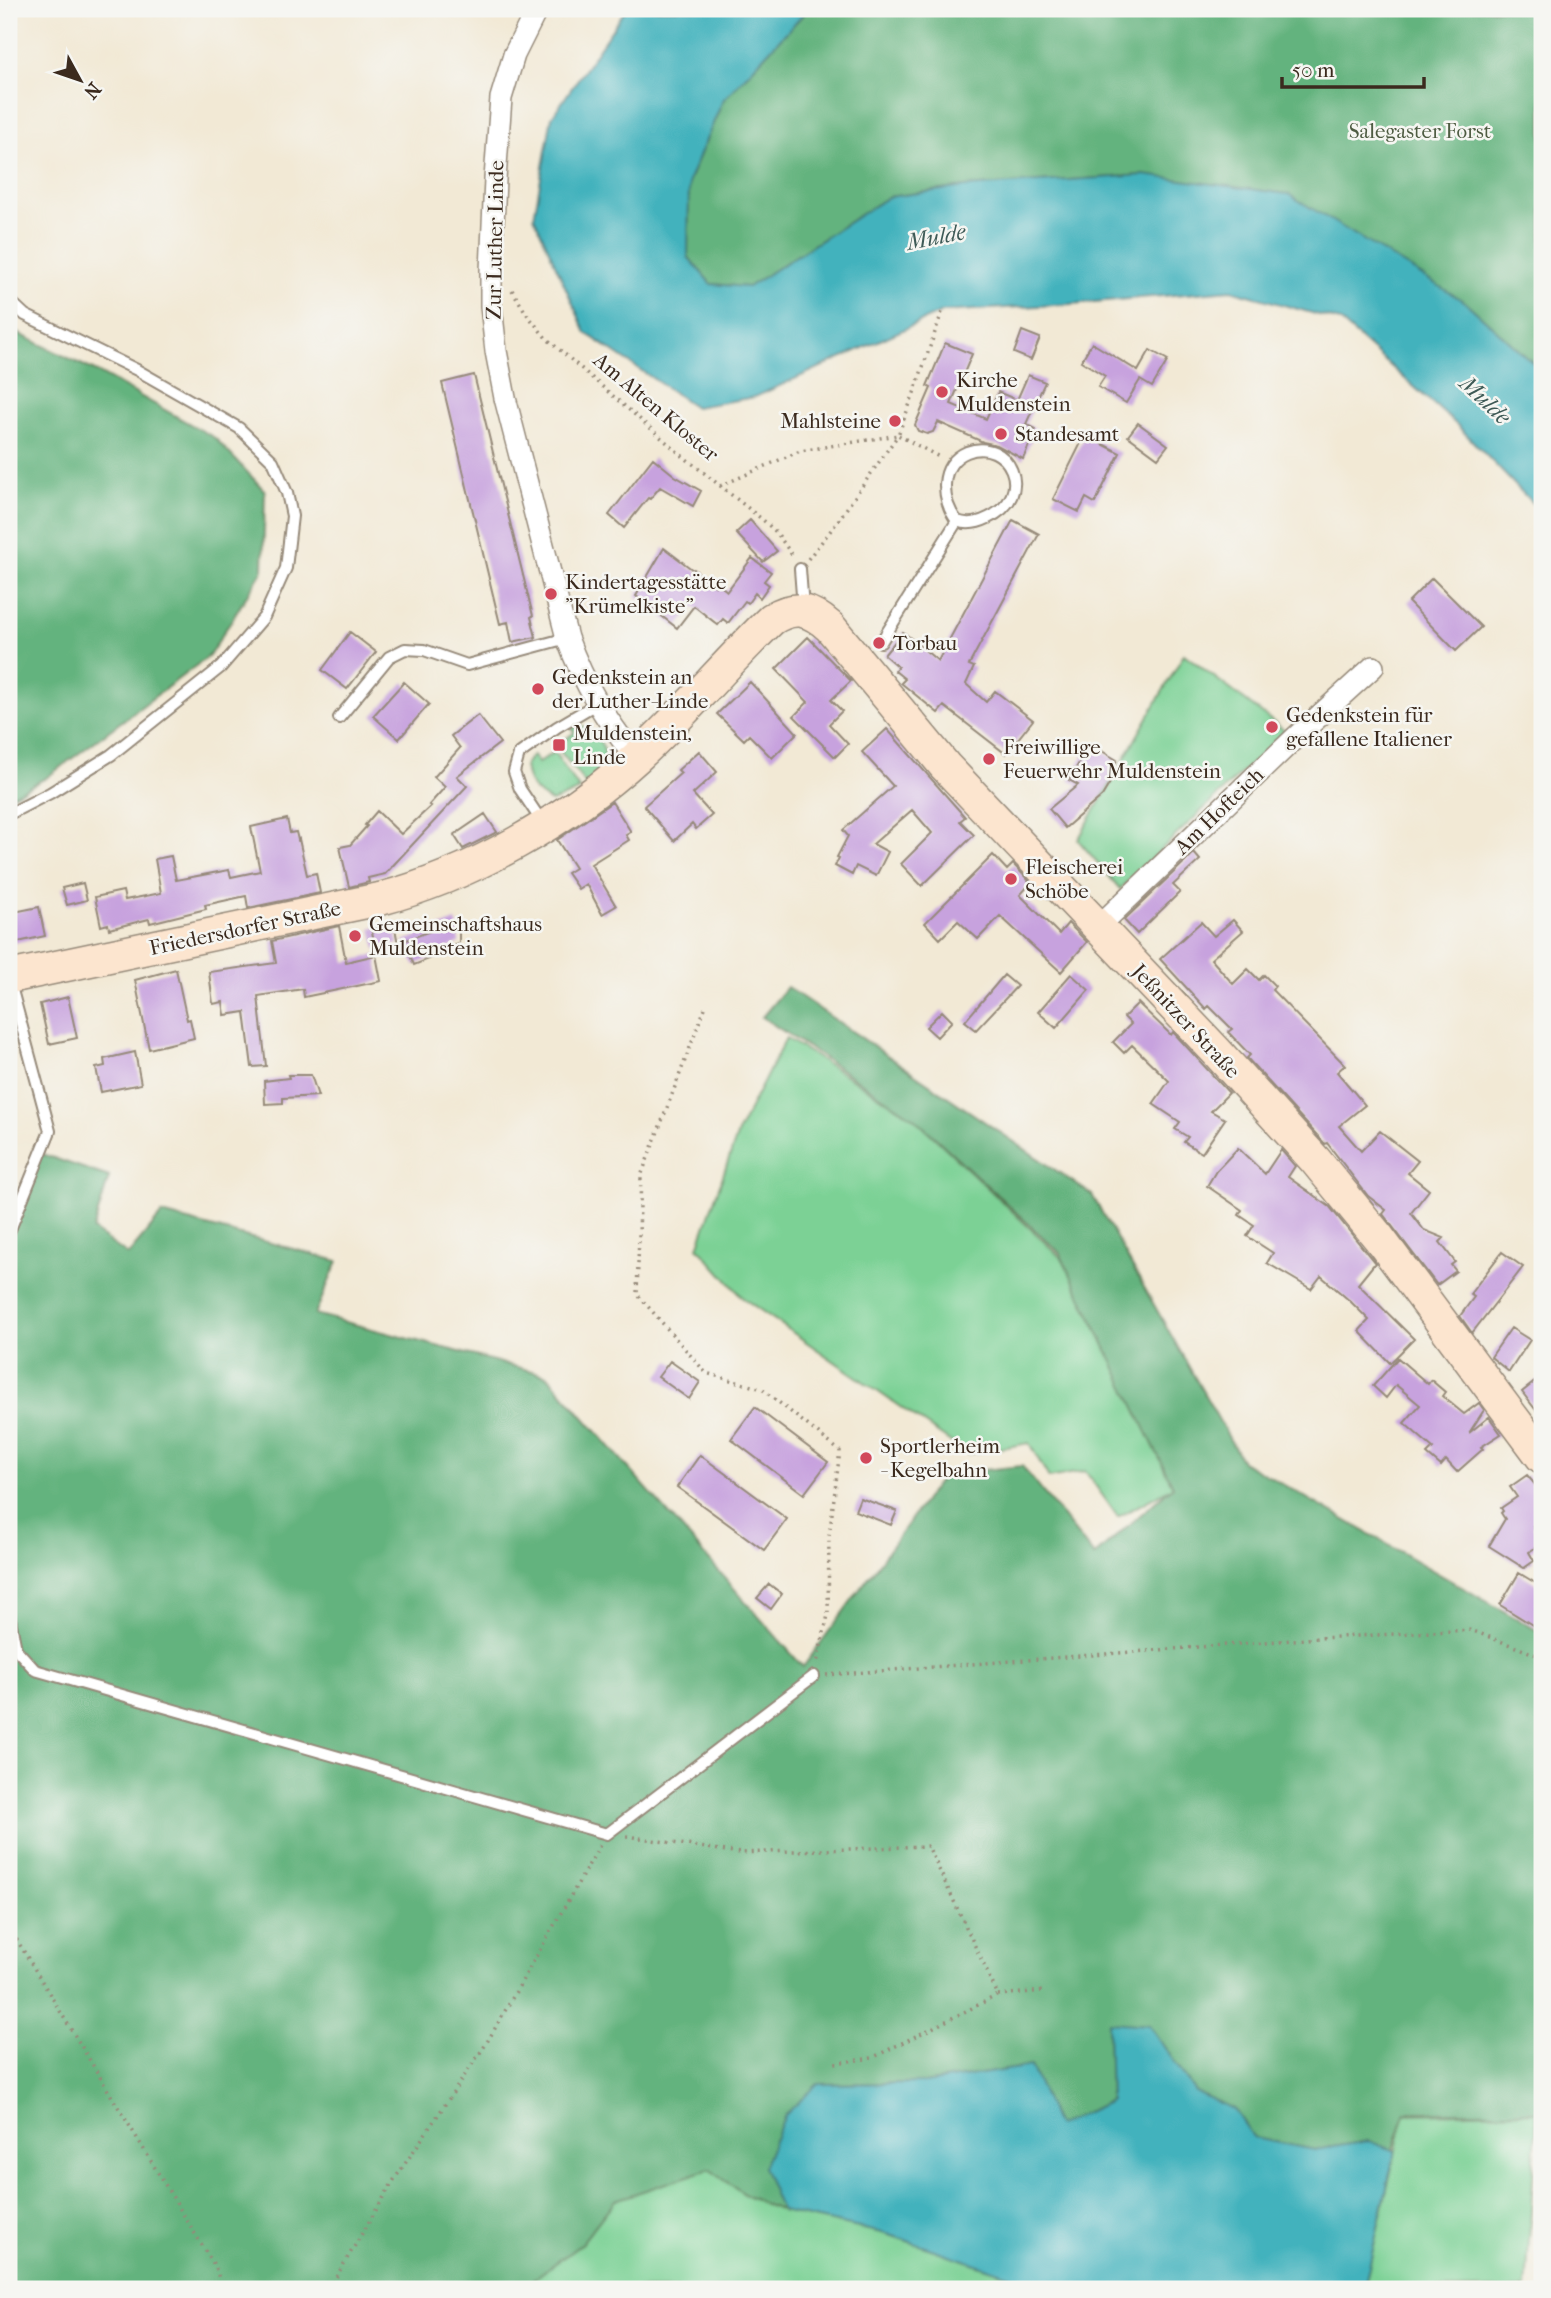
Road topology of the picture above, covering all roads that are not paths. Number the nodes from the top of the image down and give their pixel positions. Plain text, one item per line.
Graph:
1 (537, 9) edge
2 (9, 300) edge
3 (957, 521) junction
4 (800, 569) road end
5 (803, 611) junction
6 (567, 638) junction
7 (874, 651) junction
8 (1373, 667) dead end
9 (596, 704) junction
10 (339, 718) dead end
11 (636, 758) junction
12 (9, 814) edge
13 (544, 825) junction
14 (1097, 928) junction
15 (9, 978) edge
16 (9, 1232) edge
17 (1542, 1457) edge
18 (9, 1614) edge
19 (814, 1676) road end

1 - 6 street, Zur Luther Linde
2 - 12 lane
3 - 3 lane
3 - 7 lane
4 - 5 lane
5 - 7 main road, Jeßnitzer Straße
5 - 11 main road, Friedersdorfer Straße
6 - 9 street, Zur Luther Linde
6 - 10 lane
7 - 14 main road, Jeßnitzer Straße
8 - 14 street, Am Hofteich
9 - 11 street, Zur Luther Linde
9 - 13 lane
11 - 13 main road, Friedersdorfer Straße
13 - 15 main road, Friedersdorfer Straße
14 - 17 main road, Jeßnitzer Straße
15 - 16 lane
18 - 19 lane

